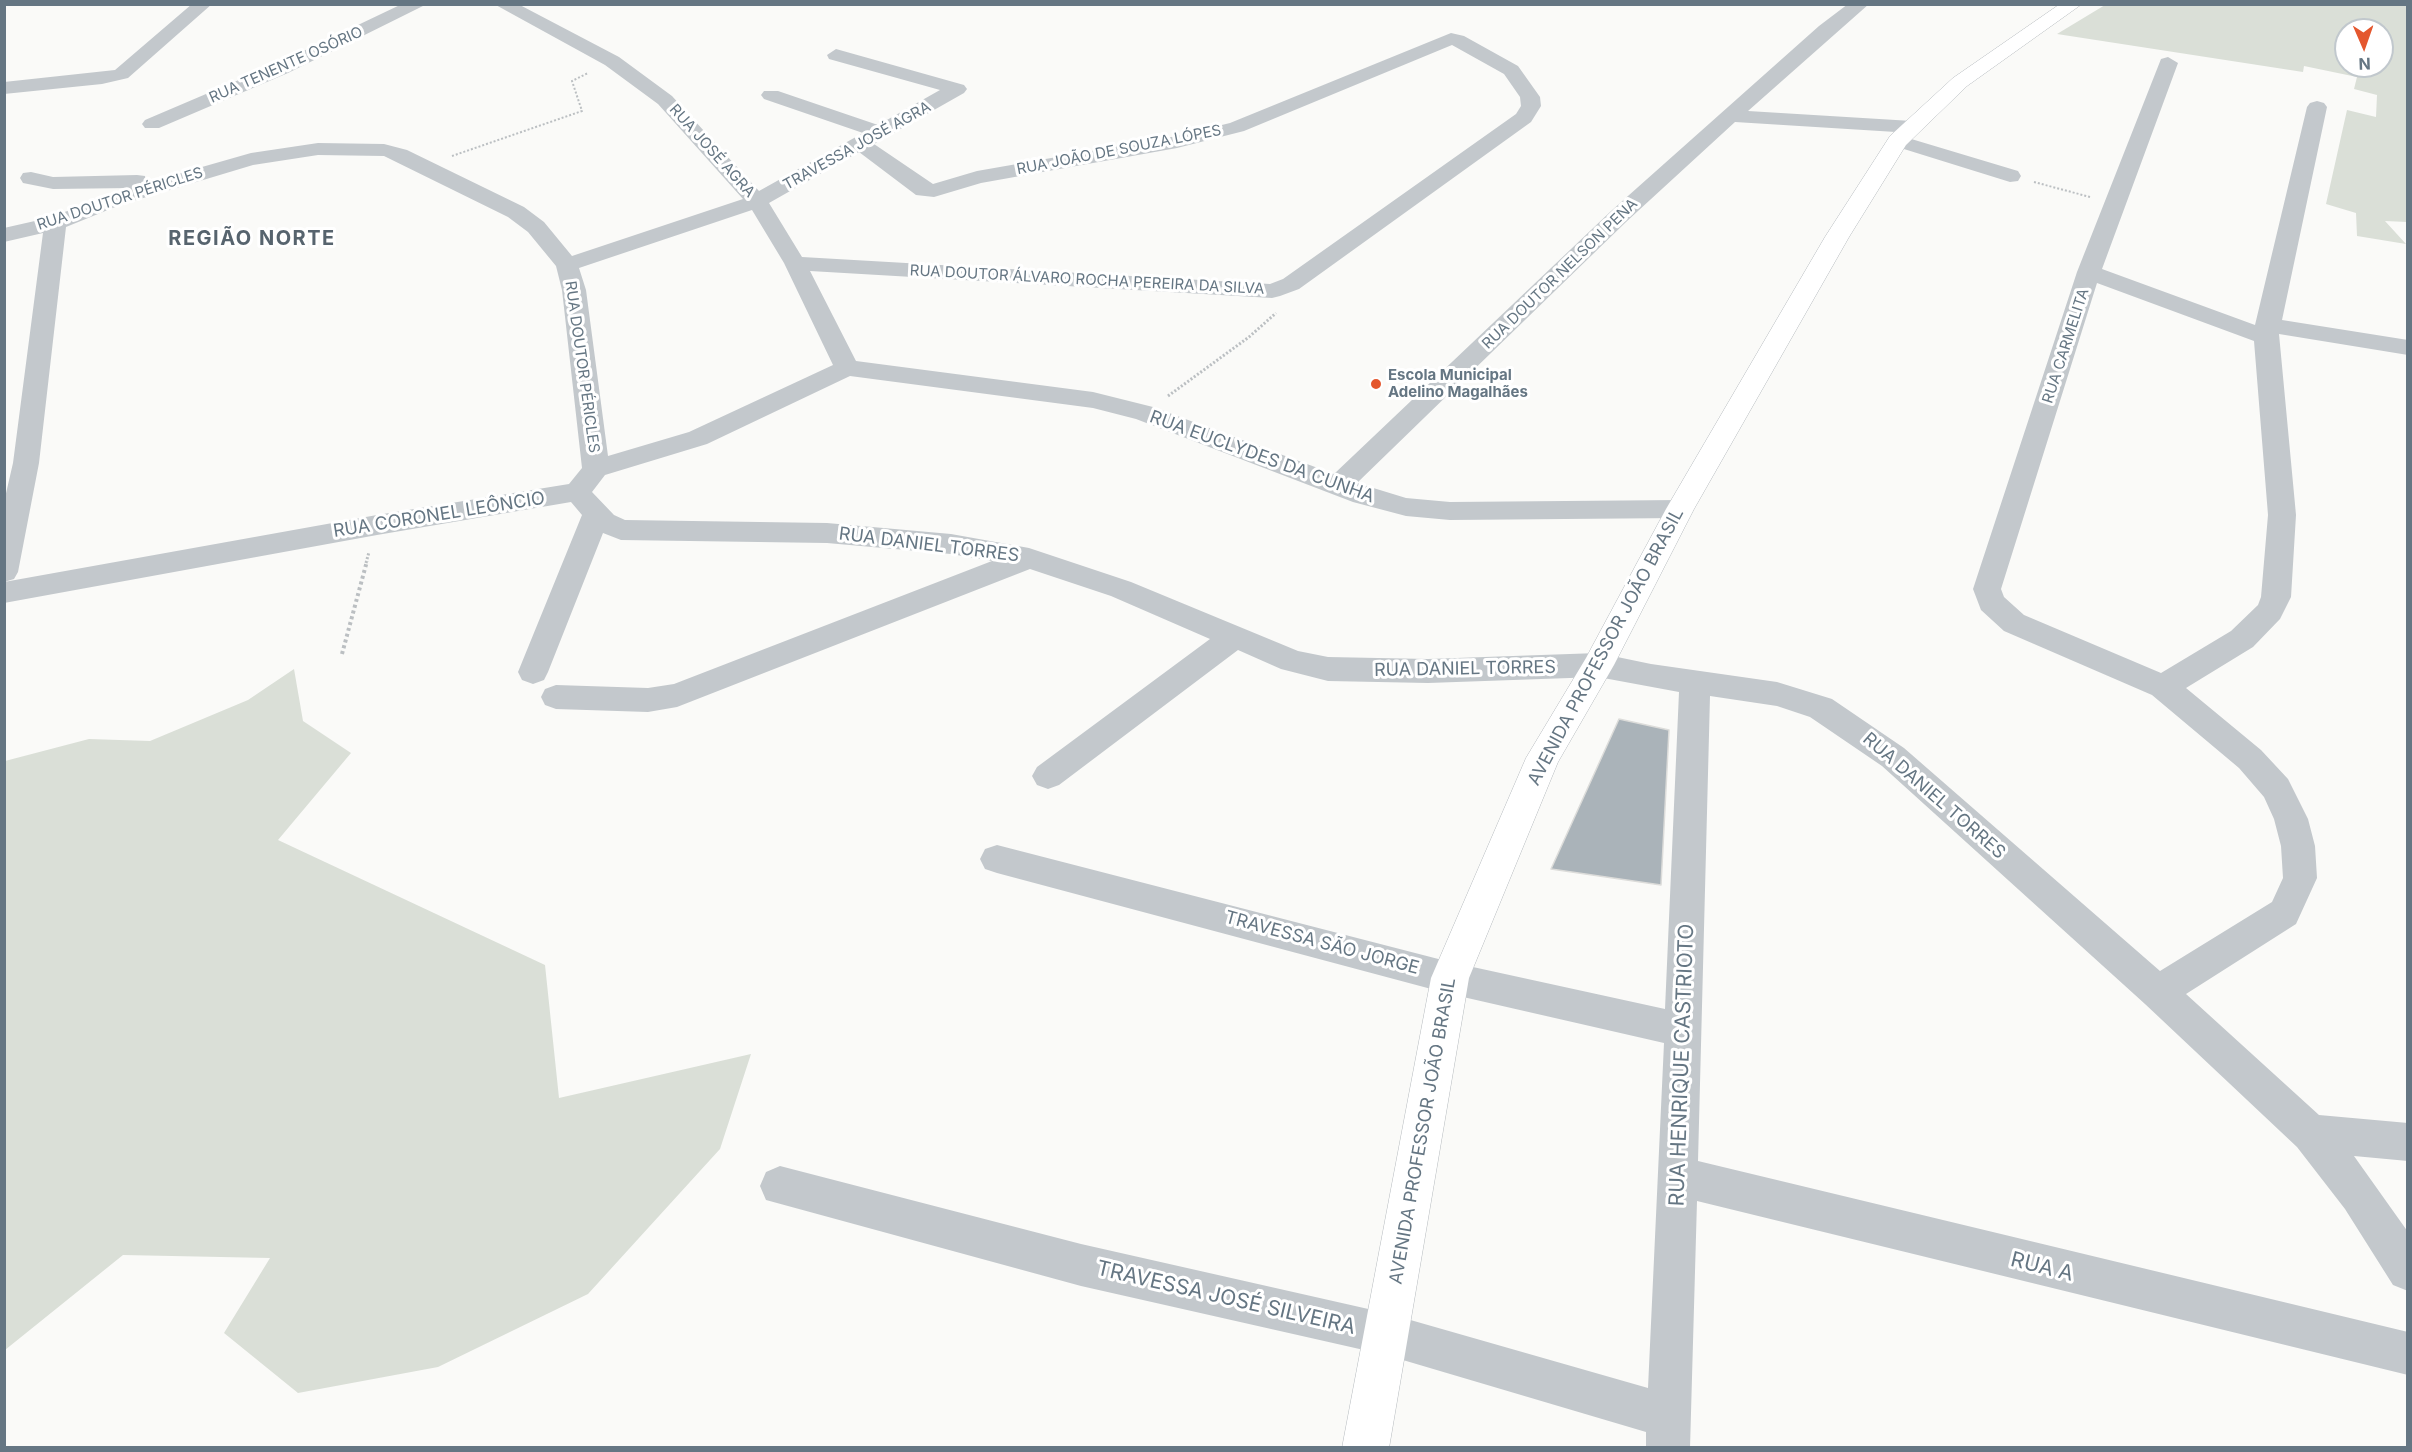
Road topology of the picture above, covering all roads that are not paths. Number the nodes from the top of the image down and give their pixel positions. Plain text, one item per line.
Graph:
1 (203, 4) edge
2 (418, 4) edge
3 (503, 4) edge
4 (1860, 4) edge
5 (2073, 4) edge
6 (1450, 39) joint
7 (836, 55) dead end
8 (2168, 63) dead end
9 (4, 88) edge
10 (771, 95) dead end
11 (2317, 108) dead end
12 (1731, 116) junction
13 (152, 124) dead end
14 (880, 132) junction
15 (1905, 134) junction
16 (860, 143) junction
17 (2010, 176) road end
18 (31, 178) dead end
19 (177, 178) junction
20 (757, 201) junction
21 (56, 223) junction
22 (4, 235) edge
23 (795, 263) junction
24 (567, 265) junction
25 (2089, 272) junction
26 (2267, 331) junction
27 (2408, 348) edge
28 (847, 369) junction
29 (596, 469) junction
30 (1340, 484) junction
31 (577, 492) junction
32 (1680, 509) junction
33 (597, 515) junction
34 (1029, 558) junction
35 (4, 572) edge
36 (4, 593) edge
37 (1233, 638) junction
38 (1598, 665) junction
39 (533, 672) dead end
40 (1695, 682) junction
41 (2163, 687) junction
42 (556, 697) dead end
43 (1048, 776) dead end
44 (997, 859) dead end
45 (1450, 978) junction
46 (2158, 992) junction
47 (1683, 1030) junction
48 (2311, 1133) junction
49 (2408, 1142) edge
50 (1678, 1176) junction
51 (780, 1186) dead end
52 (2408, 1270) edge
53 (1386, 1334) junction
54 (2408, 1354) edge
55 (1668, 1432) edge
56 (1365, 1448) edge

1 - 9 street
2 - 13 street, RUA TENENTE OSÓRIO
3 - 20 street, RUA JOSÉ AGRA
4 - 12 street, RUA DOUTOR NELSON PENA
5 - 15 main road, AVENIDA PROFESSOR JOÃO BRASIL
6 - 16 street, RUA JOÃO DE SOUZA LÓPES
6 - 23 street, RUA DOUTOR ÁLVARO ROCHA PEREIRA DA SILVA
7 - 14 street, TRAVESSA JOSÉ AGRA
8 - 25 street, RUA CARMELITA
10 - 14 street
11 - 26 street
12 - 15 street
12 - 30 street, RUA DOUTOR NELSON PENA
14 - 16 street, TRAVESSA JOSÉ AGRA
15 - 17 street
15 - 32 main road, AVENIDA PROFESSOR JOÃO BRASIL
16 - 20 street, TRAVESSA JOSÉ AGRA
18 - 19 street
19 - 21 street, RUA DOUTOR PÉRICLES
19 - 24 street, RUA DOUTOR PÉRICLES
20 - 23 street, RUA JOSÉ AGRA
20 - 24 street, TRAVESSA JOSÉ AGRA
21 - 22 street, RUA DOUTOR PÉRICLES
21 - 35 street
23 - 28 street, RUA JOSÉ AGRA
24 - 29 street, RUA DOUTOR PÉRICLES
25 - 26 street
25 - 41 street, RUA CARMELITA
26 - 27 street
26 - 41 street
28 - 29 street
28 - 30 street, RUA EUCLYDES DA CUNHA
29 - 31 street
30 - 32 street, RUA EUCLYDES DA CUNHA
31 - 33 street, RUA DANIEL TORRES
31 - 36 street, RUA CORONEL LEÔNCIO
32 - 38 main road, AVENIDA PROFESSOR JOÃO BRASIL
33 - 34 street, RUA DANIEL TORRES
33 - 39 street
34 - 37 street, RUA DANIEL TORRES
34 - 42 street
37 - 38 street, RUA DANIEL TORRES
37 - 43 street
38 - 40 street, RUA DANIEL TORRES
38 - 45 main road, AVENIDA PROFESSOR JOÃO BRASIL
40 - 46 street, RUA DANIEL TORRES
40 - 47 street, RUA HENRIQUE CASTRIOTO
41 - 46 street, RUA CARMELITA
44 - 45 street, TRAVESSA SÃO JORGE
45 - 47 street, TRAVESSA SÃO JORGE
45 - 53 main road, AVENIDA PROFESSOR JOÃO BRASIL
46 - 48 street, RUA DANIEL TORRES
47 - 50 street, RUA HENRIQUE CASTRIOTO
48 - 49 street
48 - 52 street, RUA DANIEL TORRES
50 - 54 street, RUA A
50 - 55 street, RUA HENRIQUE CASTRIOTO
51 - 53 street, TRAVESSA JOSÉ SILVEIRA
53 - 55 street, TRAVESSA JOSÉ SILVEIRA
53 - 56 main road, AVENIDA PROFESSOR JOÃO BRASIL

